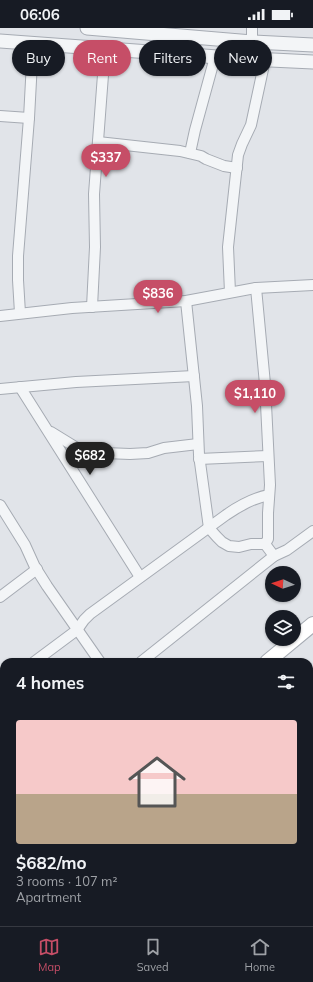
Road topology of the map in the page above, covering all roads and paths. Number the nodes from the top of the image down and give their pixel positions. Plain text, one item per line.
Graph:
1 (87, 28) edge
2 (252, 28) edge
3 (180, 32) edge
4 (238, 40) edge
5 (252, 40) edge
6 (0, 41) edge
7 (12, 42) edge
8 (272, 43) edge
9 (313, 45) edge
10 (131, 51) edge
11 (214, 57) edge
12 (272, 60) edge
13 (214, 61) edge
14 (313, 62) edge
15 (31, 76) edge
16 (103, 76) edge
17 (262, 76) edge
18 (0, 116) edge
19 (29, 118) junction
20 (98, 142) junction
21 (190, 153) junction
22 (237, 168) junction
23 (313, 285) edge
24 (256, 288) junction
25 (230, 292) junction
26 (186, 301) junction
27 (92, 307) junction
28 (20, 313) junction
29 (0, 316) edge
30 (194, 376) junction
31 (20, 387) junction
32 (0, 389) edge
33 (48, 430) junction
34 (198, 444) junction
35 (268, 456) junction
36 (199, 459) junction
37 (269, 495) junction
38 (0, 505) edge
39 (209, 528) junction
40 (313, 531) edge
41 (265, 544) junction
42 (274, 556) junction
43 (37, 569) junction
44 (140, 577) junction
45 (0, 596) edge
46 (313, 624) edge
47 (77, 630) junction
48 (39, 658) edge
49 (97, 658) edge
50 (146, 658) edge
51 (273, 658) edge

1 - 3 street
2 - 5 street
3 - 4 street
6 - 7 street
8 - 9 street
10 - 11 street
12 - 14 street
13 - 21 street
15 - 19 street
16 - 20 street
17 - 22 street
18 - 19 street
19 - 28 street
20 - 21 street
20 - 27 street
21 - 22 street
22 - 25 street
23 - 24 street
24 - 25 street
24 - 35 street
25 - 26 street
26 - 27 street
26 - 30 street
27 - 28 street
28 - 29 street
30 - 31 street
30 - 34 street
31 - 32 street
31 - 33 street
33 - 34 street
33 - 44 street
34 - 36 street
35 - 36 street
35 - 37 street
36 - 39 street
37 - 39 street
37 - 41 street
38 - 43 street
39 - 41 street
39 - 44 street
40 - 42 street
41 - 42 street
42 - 50 street
43 - 45 street
43 - 47 street
44 - 47 street
46 - 51 main road
47 - 48 street
47 - 49 street

